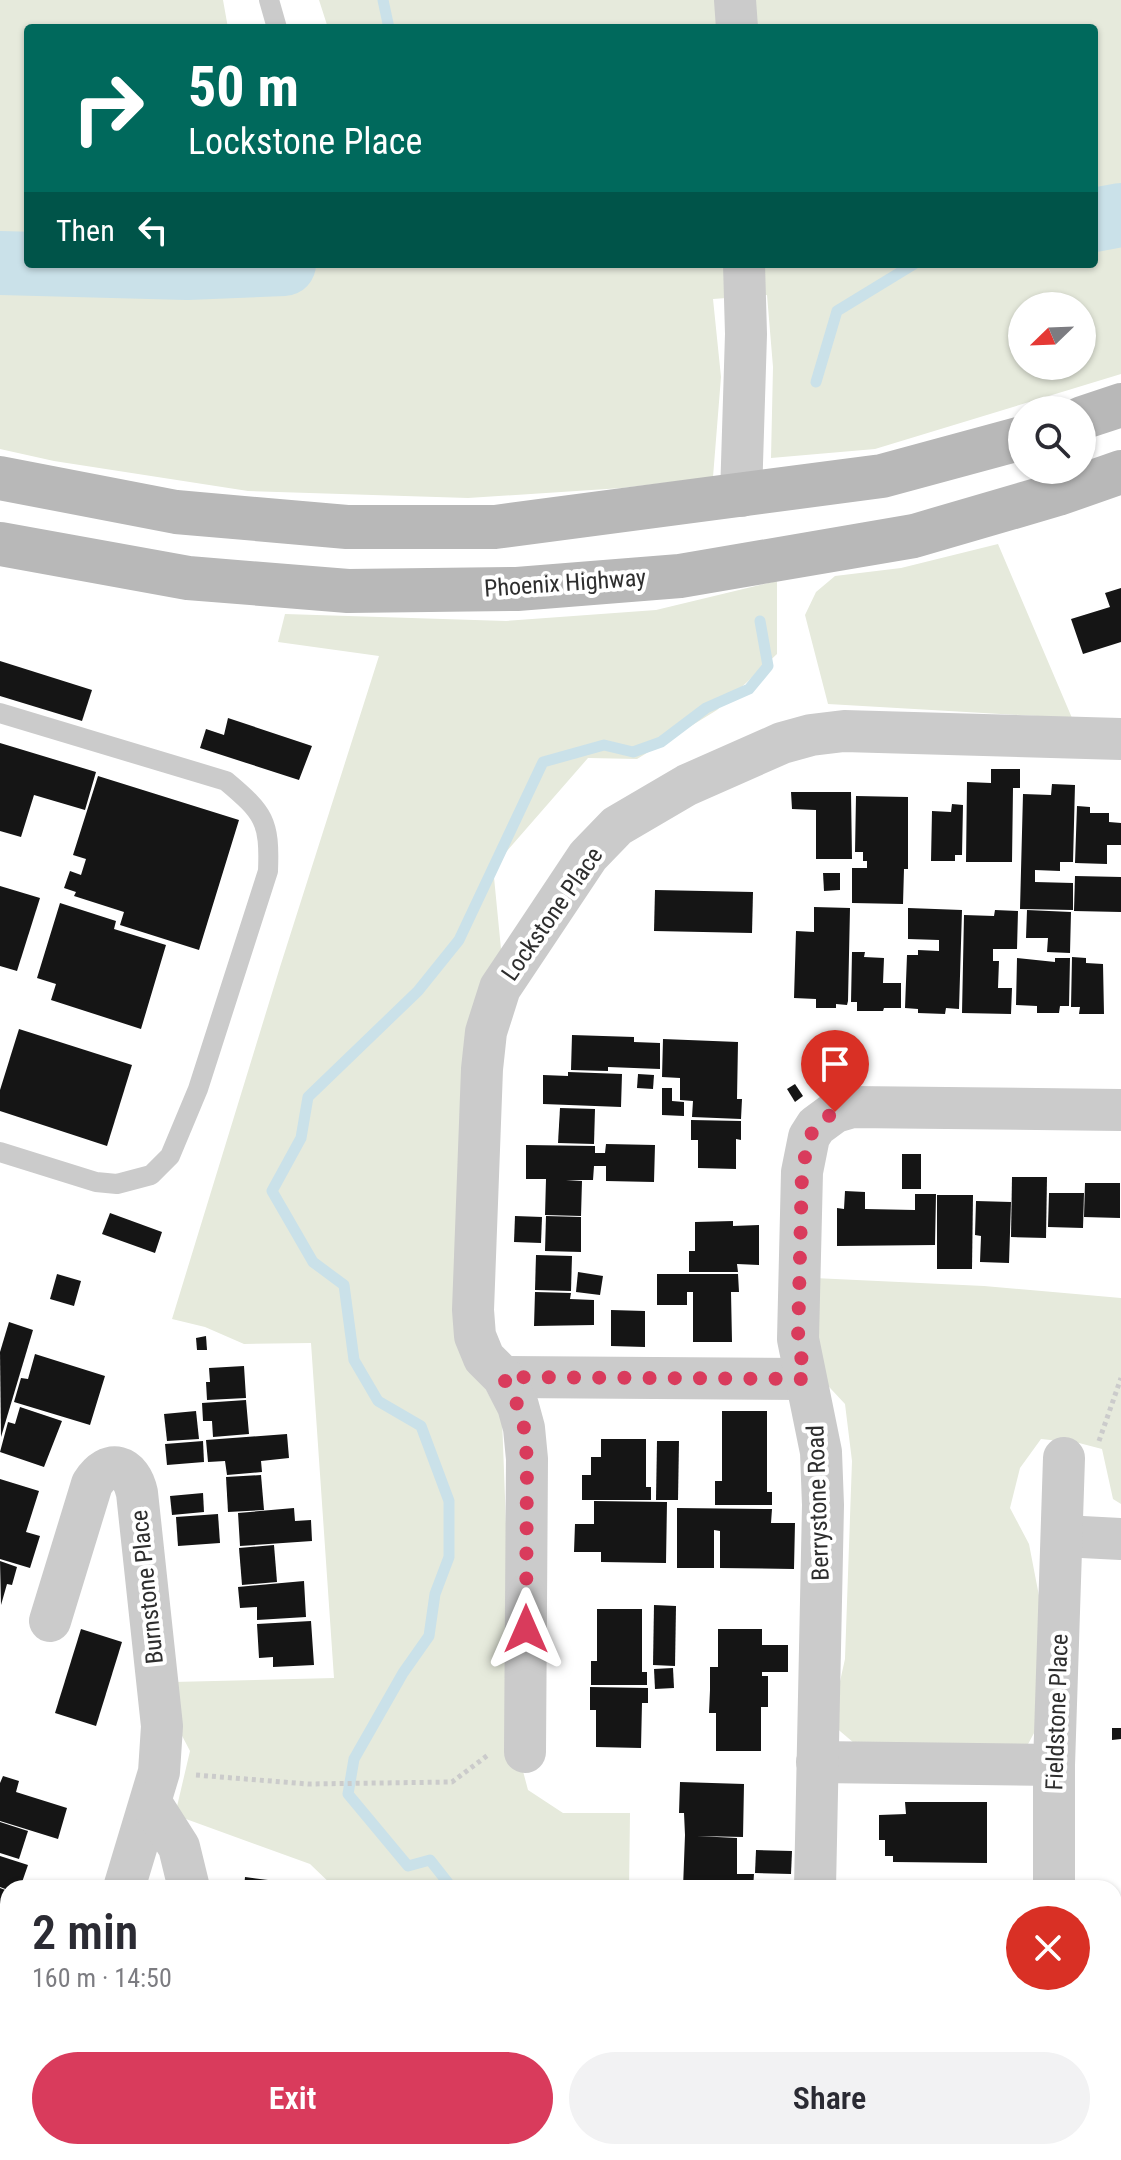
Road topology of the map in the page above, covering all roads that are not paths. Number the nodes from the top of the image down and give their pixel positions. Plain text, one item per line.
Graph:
1 (269, 0) edge
2 (735, 0) edge
3 (276, 24) edge
4 (737, 24) edge
5 (744, 268) edge
6 (1121, 405) edge
7 (1096, 413) edge
8 (1008, 442) edge
9 (1121, 472) edge
10 (0, 478) edge
11 (741, 496) junction
12 (0, 544) edge
13 (0, 713) edge
14 (1121, 739) edge
15 (1121, 1110) edge
16 (0, 1152) edge
17 (503, 1377) junction
18 (805, 1379) junction
19 (1064, 1458) road end
20 (1063, 1536) junction
21 (1121, 1539) edge
22 (50, 1621) dead end
23 (526, 1732) road end
24 (817, 1762) junction
25 (1054, 1765) junction
26 (155, 1787) junction
27 (126, 1880) edge
28 (187, 1880) edge
29 (815, 1880) edge
30 (1054, 1880) edge

1 - 3 lane
2 - 4 street
5 - 11 street
6 - 7 main road
8 - 11 main road
9 - 12 main road, Phoenix Highway
10 - 11 main road
13 - 16 lane
14 - 17 street, Lockstone Place
15 - 18 street, Berrystone Road
17 - 18 street
17 - 23 street, Lockstone Place
18 - 24 street, Berrystone Road
19 - 20 street, Fieldstone Place
20 - 21 street
20 - 25 street, Fieldstone Place
22 - 26 street, Burnstone Place
24 - 25 street
24 - 29 street, Berrystone Road
25 - 30 street, Fieldstone Place
26 - 27 street, Burnstone Place
26 - 28 street

